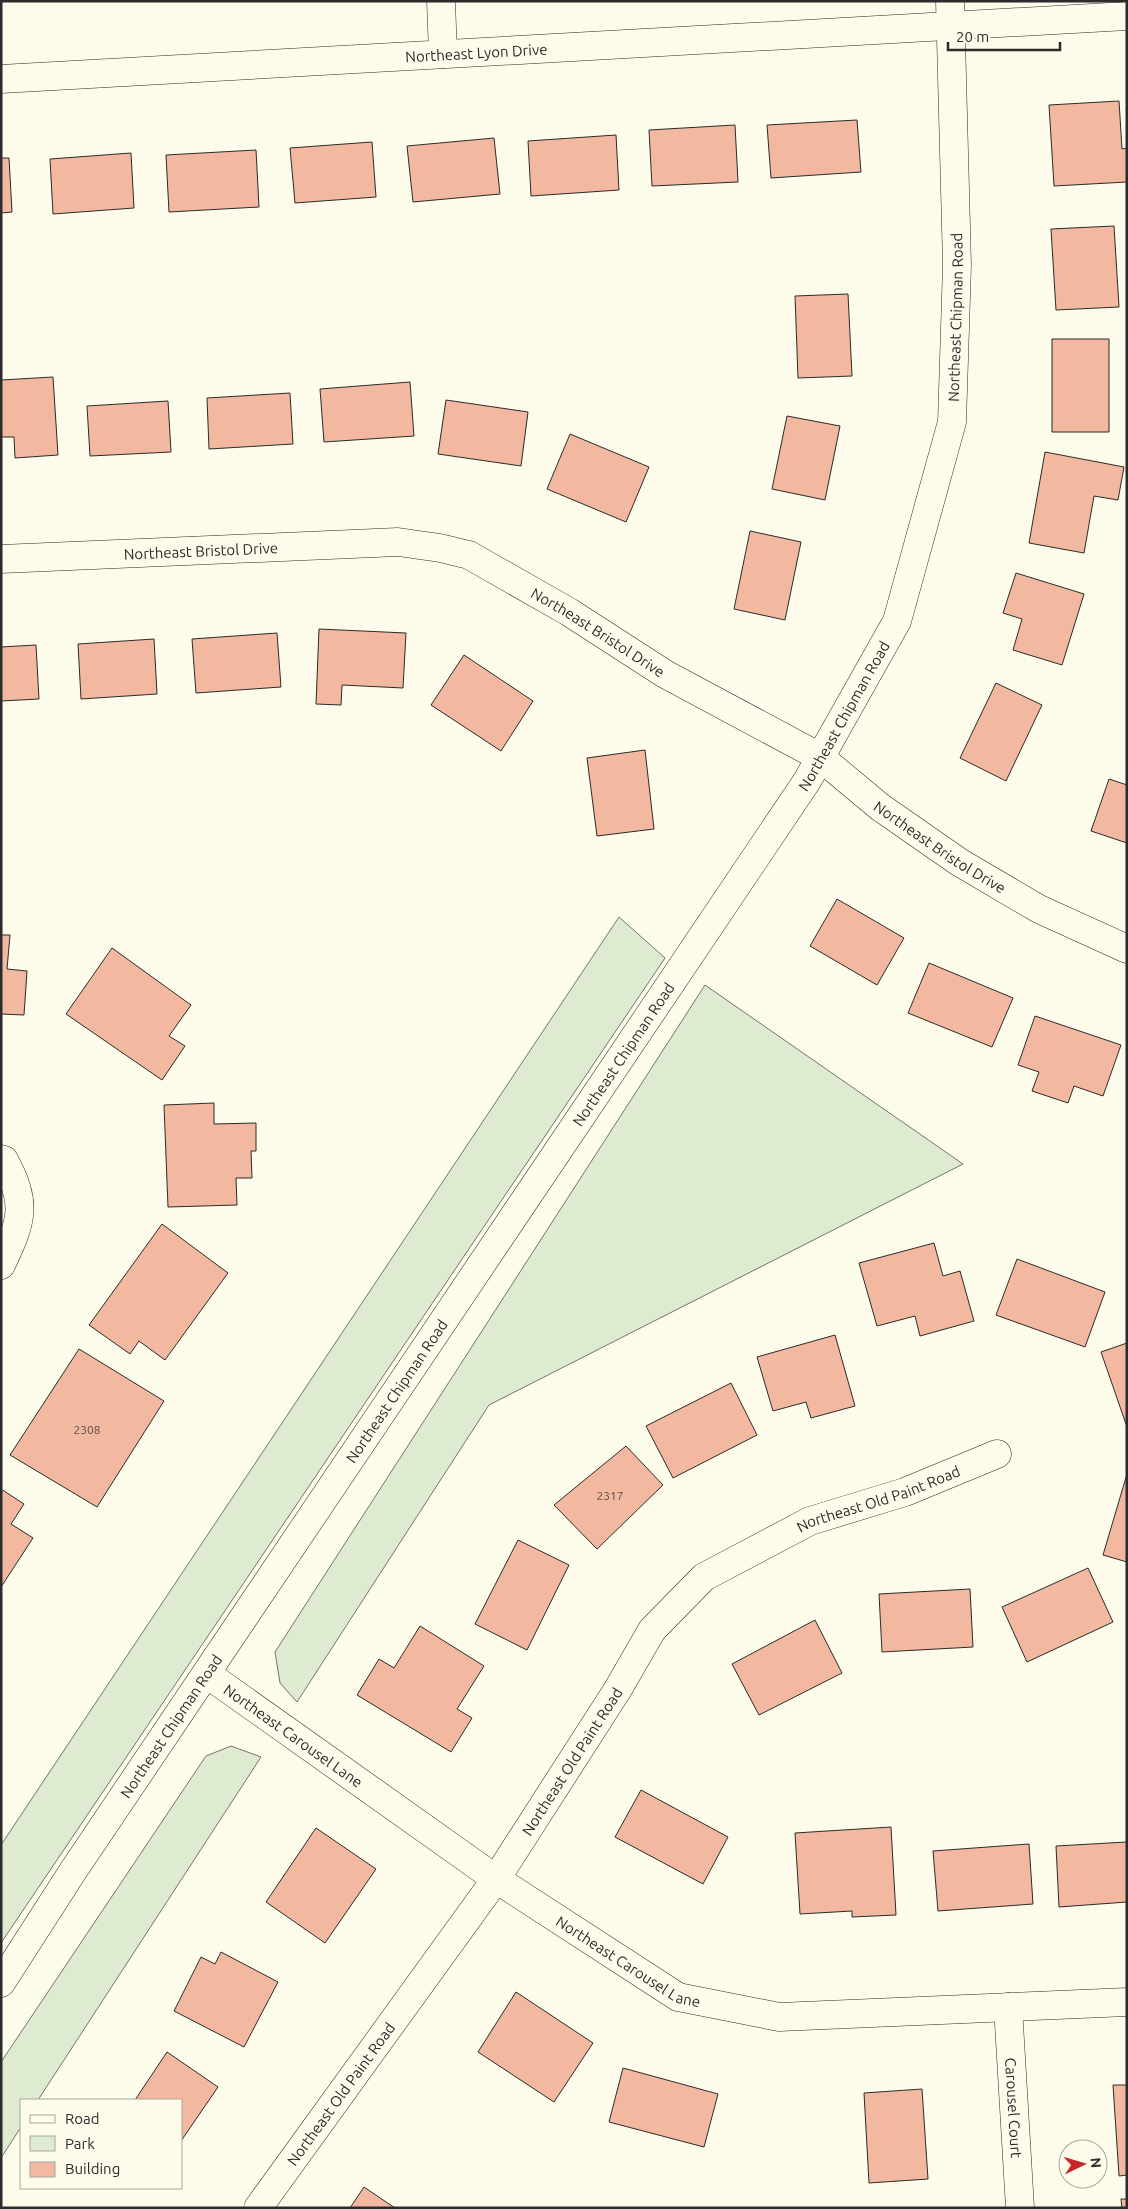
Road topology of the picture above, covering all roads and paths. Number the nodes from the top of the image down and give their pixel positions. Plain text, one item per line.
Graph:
1 (441, 1) edge
2 (951, 13) edge
3 (1127, 16) edge
4 (443, 54) junction
5 (1, 79) edge
6 (1, 559) edge
7 (820, 758) junction
8 (1127, 949) edge
9 (1, 1159) edge
10 (1, 1265) edge
11 (997, 1454) dead end
12 (207, 1674) junction
13 (496, 1879) junction
14 (1, 1982) edge
15 (1127, 2002) edge
16 (1008, 2007) junction
17 (258, 2208) edge
18 (1020, 2208) edge

1 - 4 street
2 - 3 street
2 - 4 street, Northeast Lyon Drive
2 - 7 street, Northeast Chipman Road
4 - 5 street, Northeast Lyon Drive
6 - 7 street, Northeast Bristol Drive
7 - 8 street, Northeast Bristol Drive
7 - 12 street, Northeast Chipman Road
9 - 10 street
11 - 13 street, Northeast Old Paint Road
12 - 13 street, Northeast Carousel Lane
12 - 14 street, Northeast Chipman Road
13 - 16 street, Northeast Carousel Lane
13 - 17 street, Northeast Old Paint Road
15 - 16 street, Northeast Carousel Lane
16 - 18 street, Carousel Court

